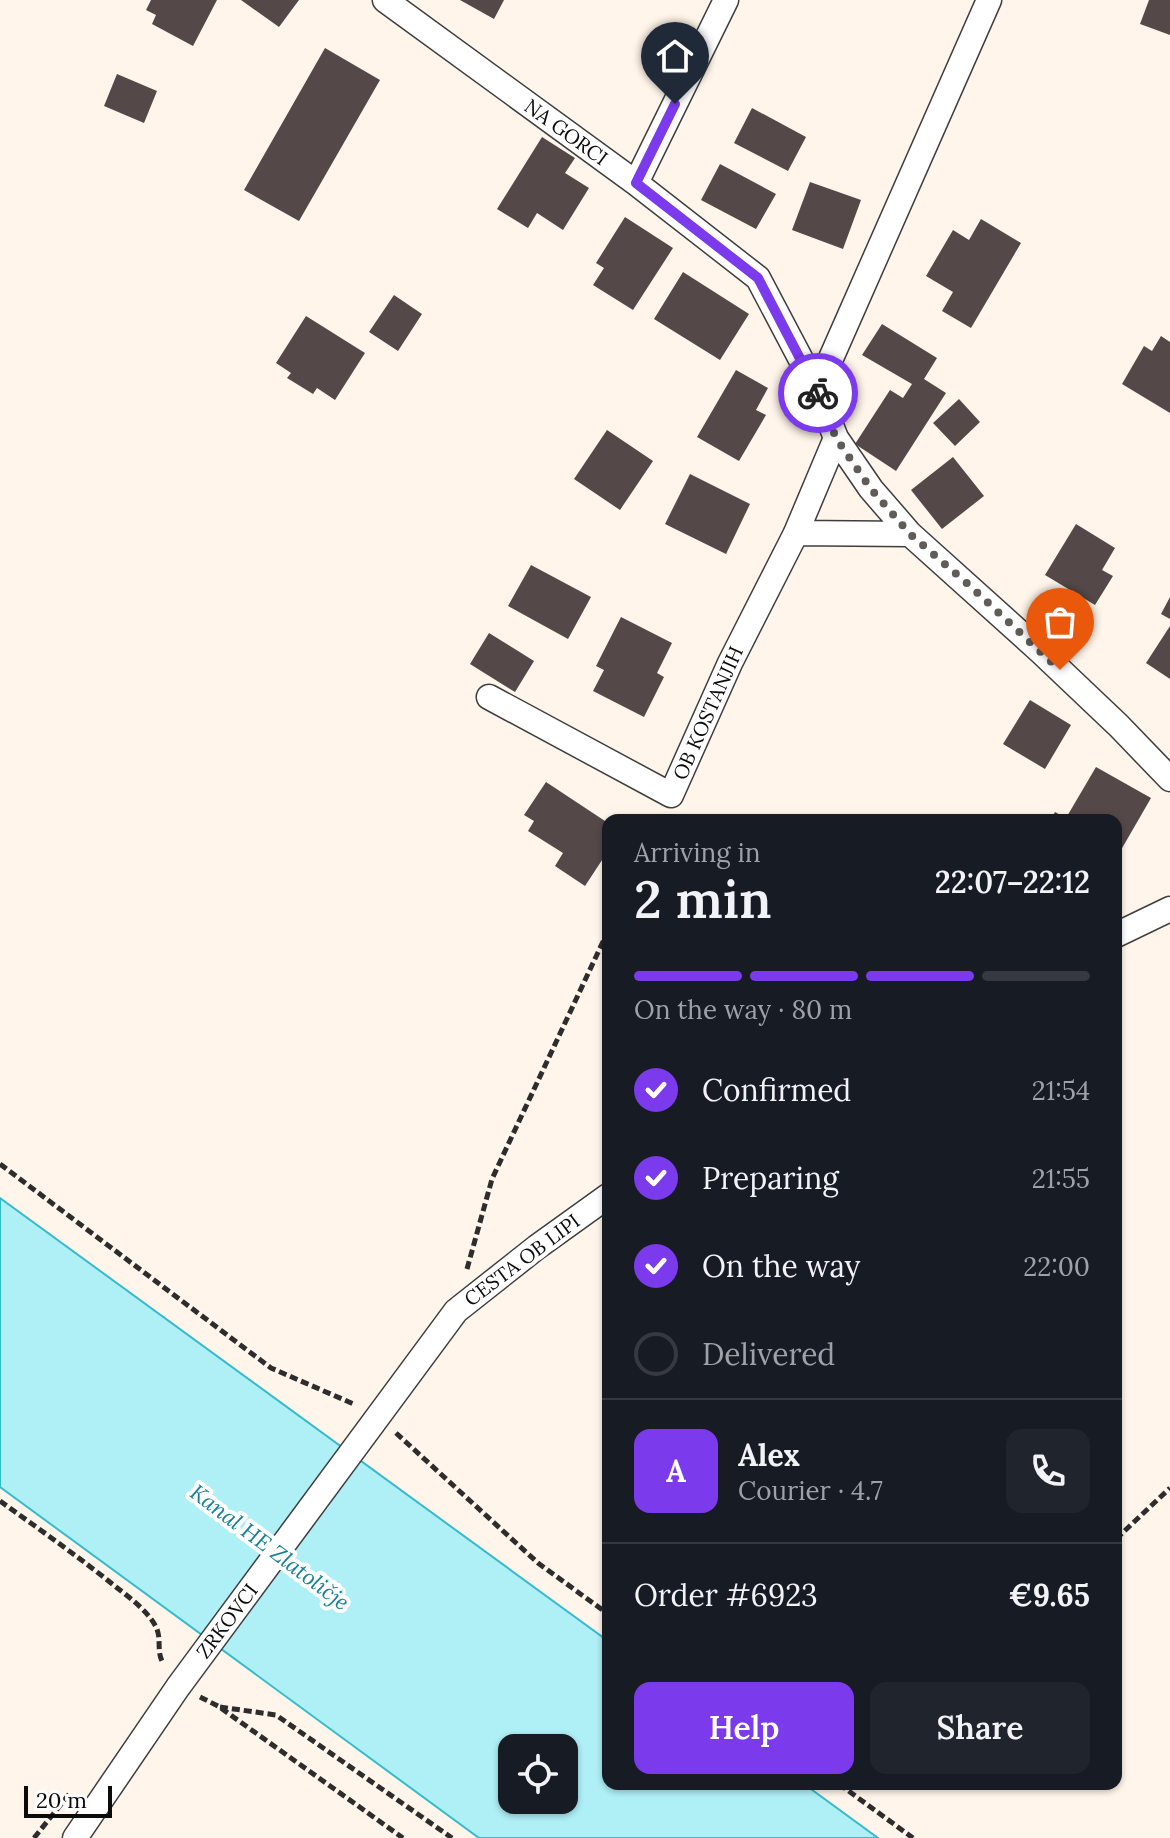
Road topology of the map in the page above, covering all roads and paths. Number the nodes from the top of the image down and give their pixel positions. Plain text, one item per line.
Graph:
1 (385, 0) edge
2 (726, 0) edge
3 (989, 0) edge
4 (636, 183) junction
5 (817, 390) junction
6 (836, 438) junction
7 (796, 533) junction
8 (910, 534) junction
9 (489, 697) dead end
10 (1170, 779) edge
11 (1170, 909) edge
12 (1122, 932) edge
13 (602, 944) edge
14 (0, 1164) edge
15 (602, 1200) edge
16 (456, 1311) junction
17 (380, 1415) junction
18 (1170, 1488) edge
19 (0, 1501) edge
20 (1122, 1533) edge
21 (602, 1610) edge
22 (158, 1655) dead end
23 (847, 1790) edge
24 (75, 1838) edge
25 (403, 1838) edge
26 (452, 1838) edge
27 (913, 1838) edge

1 - 4 street, NA GORCI
2 - 4 street
3 - 5 street
4 - 5 street, NA GORCI
5 - 6 street, NA GORCI
6 - 7 street, OB KOSTANJIH
6 - 8 street, NA GORCI
7 - 8 street
7 - 9 street, OB KOSTANJIH
8 - 10 street, NA GORCI
11 - 12 street
13 - 16 path
14 - 17 path
15 - 16 street, CESTA OB LIPI
16 - 17 street, CESTA OB LIPI
17 - 21 path
17 - 24 street, ZRKOVCI
18 - 20 path
19 - 22 path
23 - 27 path
25 - 26 path

